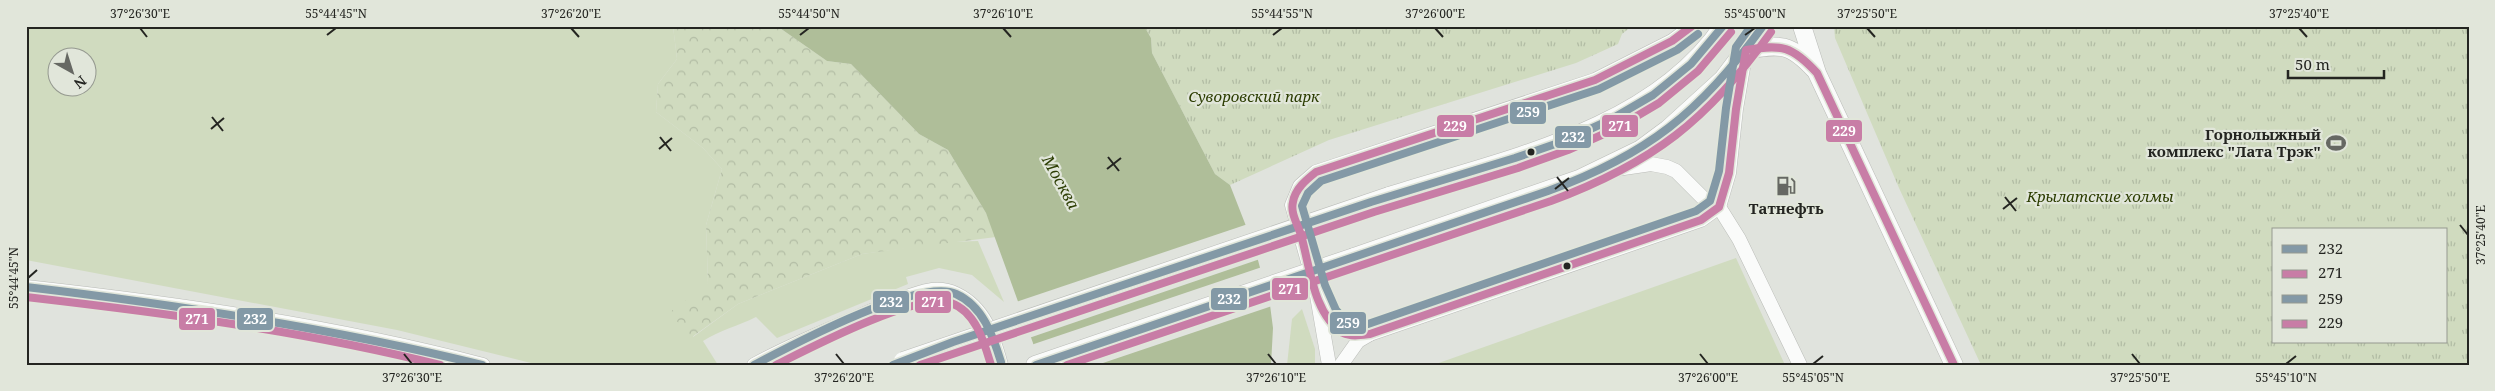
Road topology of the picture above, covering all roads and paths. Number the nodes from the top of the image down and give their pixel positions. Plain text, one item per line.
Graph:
1 (1692, 26) edge
2 (1723, 26) edge
3 (1763, 26) edge
4 (1802, 26) edge
5 (1746, 50) junction
6 (1817, 73) junction
7 (1597, 172) junction
8 (1719, 207) junction
9 (26, 287) edge
10 (1316, 290) junction
11 (1370, 334) junction
12 (898, 363) edge
13 (483, 365) edge
14 (754, 365) edge
15 (1002, 365) edge
16 (1035, 365) edge
17 (1329, 365) edge
18 (1341, 365) edge
19 (1800, 365) edge
20 (1954, 365) edge

1 - 10 street
2 - 12 main road, bridge
3 - 5 main road
4 - 6 main road
5 - 6 main road
5 - 7 main road
5 - 8 street
6 - 20 main road
7 - 8 street
7 - 16 main road, bridge
8 - 11 street
8 - 19 street
9 - 13 street
10 - 11 street
10 - 17 street
11 - 18 street
14 - 15 street

